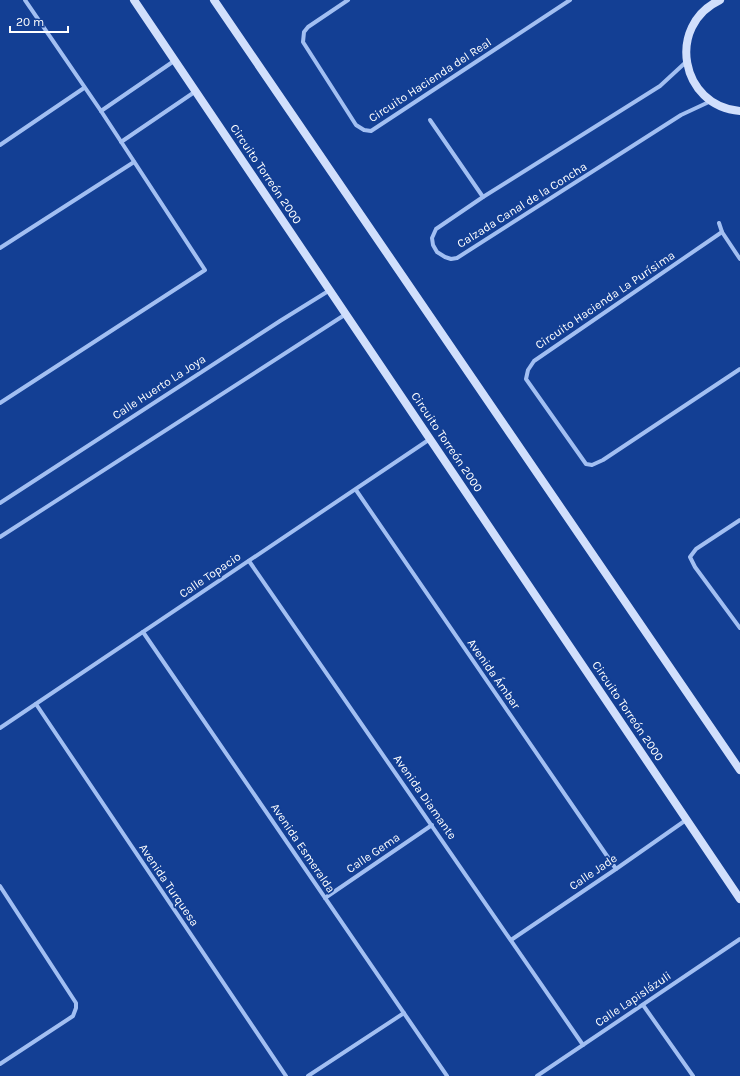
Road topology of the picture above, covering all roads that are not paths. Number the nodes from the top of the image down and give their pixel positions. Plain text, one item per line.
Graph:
1 (26, 0) edge
2 (134, 0) edge
3 (214, 0) edge
4 (348, 0) edge
5 (570, 0) edge
6 (702, 0) edge
7 (720, 0) edge
8 (708, 8) junction
9 (175, 60) junction
10 (686, 62) junction
11 (84, 88) junction
12 (196, 91) junction
13 (711, 101) junction
14 (101, 111) junction
15 (740, 111) edge
16 (430, 120) dead end
17 (121, 142) junction
18 (0, 145) edge
19 (134, 162) junction
20 (483, 197) junction
21 (719, 223) dead end
22 (722, 232) junction
23 (0, 248) edge
24 (740, 259) edge
25 (330, 290) junction
26 (346, 313) junction
27 (740, 369) edge
28 (0, 403) edge
29 (431, 439) junction
30 (356, 490) junction
31 (0, 503) edge
32 (740, 520) edge
33 (0, 537) edge
34 (250, 561) junction
35 (740, 628) edge
36 (143, 632) junction
37 (36, 704) junction
38 (0, 728) edge
39 (740, 770) edge
40 (686, 820) junction
41 (432, 825) junction
42 (616, 869) junction
43 (0, 886) edge
44 (325, 898) junction
45 (740, 899) edge
46 (740, 939) edge
47 (511, 940) junction
48 (643, 1004) junction
49 (404, 1013) junction
50 (583, 1045) junction
51 (0, 1064) edge
52 (286, 1076) edge
53 (308, 1076) edge
54 (447, 1076) edge
55 (537, 1076) edge
56 (693, 1076) edge

1 - 11 street
2 - 9 main road, Circuito Torreón 2000
3 - 39 main road
4 - 5 street, Circuito Hacienda del Real
6 - 8 main road
7 - 8 main road
8 - 10 main road
9 - 12 main road, Circuito Torreón 2000
9 - 14 street
10 - 13 main road
10 - 20 street, Calzada Canal de la Concha
11 - 14 street
11 - 18 street
12 - 17 street
12 - 25 main road, Circuito Torreón 2000
13 - 15 main road
13 - 20 street, Calzada Canal de la Concha
14 - 17 street
16 - 20 street
17 - 19 street
19 - 23 street
19 - 28 street
21 - 22 street
22 - 24 street
22 - 27 street, Circuito Hacienda La Purísima
25 - 26 main road, Circuito Torreón 2000
25 - 31 street, Calle Huerto La Joya
26 - 29 main road, Circuito Torreón 2000
26 - 33 street
29 - 30 street, Calle Topacio
29 - 40 main road, Circuito Torreón 2000
30 - 34 street, Calle Topacio
30 - 42 street, Avenida Ámbar
32 - 35 street
34 - 36 street, Calle Topacio
34 - 41 street, Avenida Diamante
36 - 37 street, Calle Topacio
36 - 44 street, Avenida Esmeralda
37 - 38 street, Calle Topacio
37 - 52 street, Avenida Turquesa
40 - 42 street, Calle Jade
40 - 45 main road, Circuito Torreón 2000
41 - 44 street, Calle Gema
41 - 47 street, Avenida Diamante
42 - 47 street, Calle Jade
43 - 51 street
44 - 49 street, Avenida Esmeralda
46 - 48 street, Calle Lapislázuli
47 - 50 street, Avenida Diamante
48 - 50 street, Calle Lapislázuli
48 - 56 street
49 - 53 street
49 - 54 street, Avenida Esmeralda
50 - 55 street, Calle Lapislázuli

